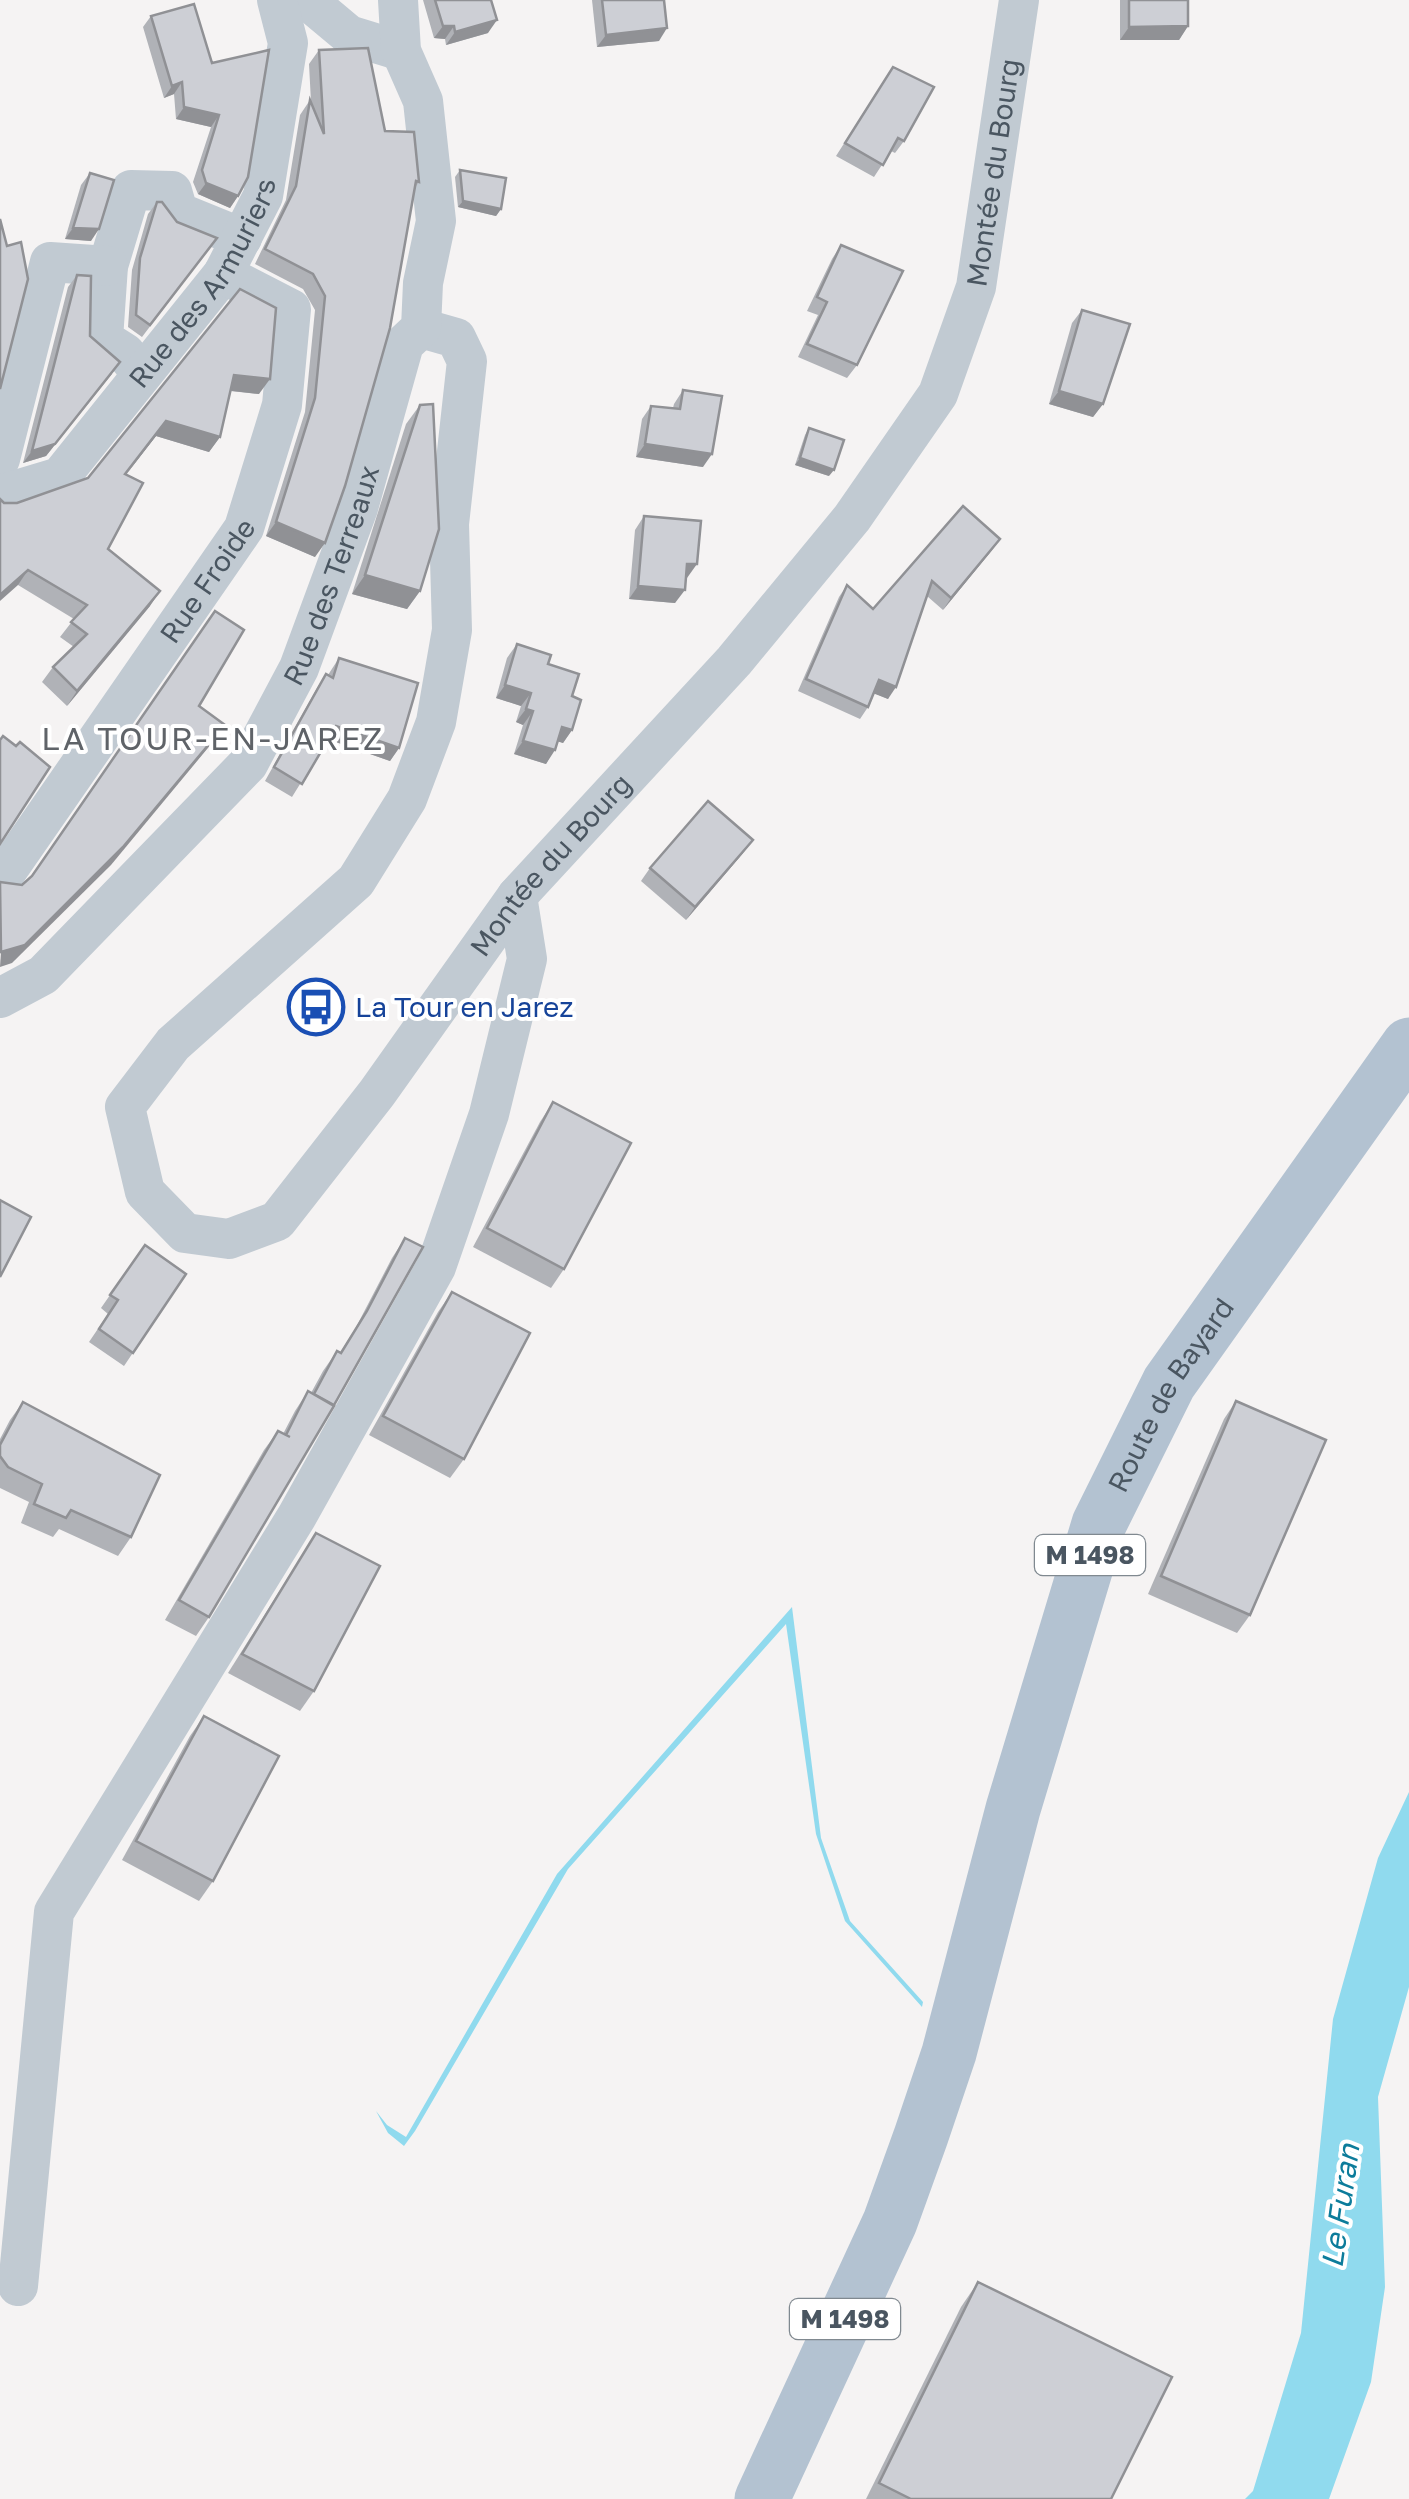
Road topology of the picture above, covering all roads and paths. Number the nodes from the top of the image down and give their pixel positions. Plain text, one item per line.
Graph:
1 (277, 0) edge
2 (307, 0) edge
3 (398, 0) edge
4 (1019, 0) edge
5 (400, 51) junction
6 (242, 238) junction
7 (108, 266) junction
8 (223, 274) junction
9 (422, 328) junction
10 (142, 374) junction
11 (2, 437) edge
12 (0, 495) edge
13 (0, 882) edge
14 (517, 896) junction
15 (0, 998) edge
16 (1409, 1045) edge
17 (18, 2286) dead end
18 (762, 2499) edge

1 - 6 street, Rue des Armuriers
2 - 5 street
3 - 5 street
4 - 14 street, Montée du Bourg
5 - 9 street, Rue des Terreaux
6 - 7 street
6 - 8 street, Rue des Armuriers
7 - 10 street
7 - 11 street
8 - 10 street, Rue des Armuriers
8 - 13 street, Rue Froide
9 - 14 street, Montée du Bourg
9 - 15 street, Rue des Terreaux
10 - 12 street, Rue des Armuriers
14 - 17 street
16 - 18 main road, Route de Bayard / M 1498

